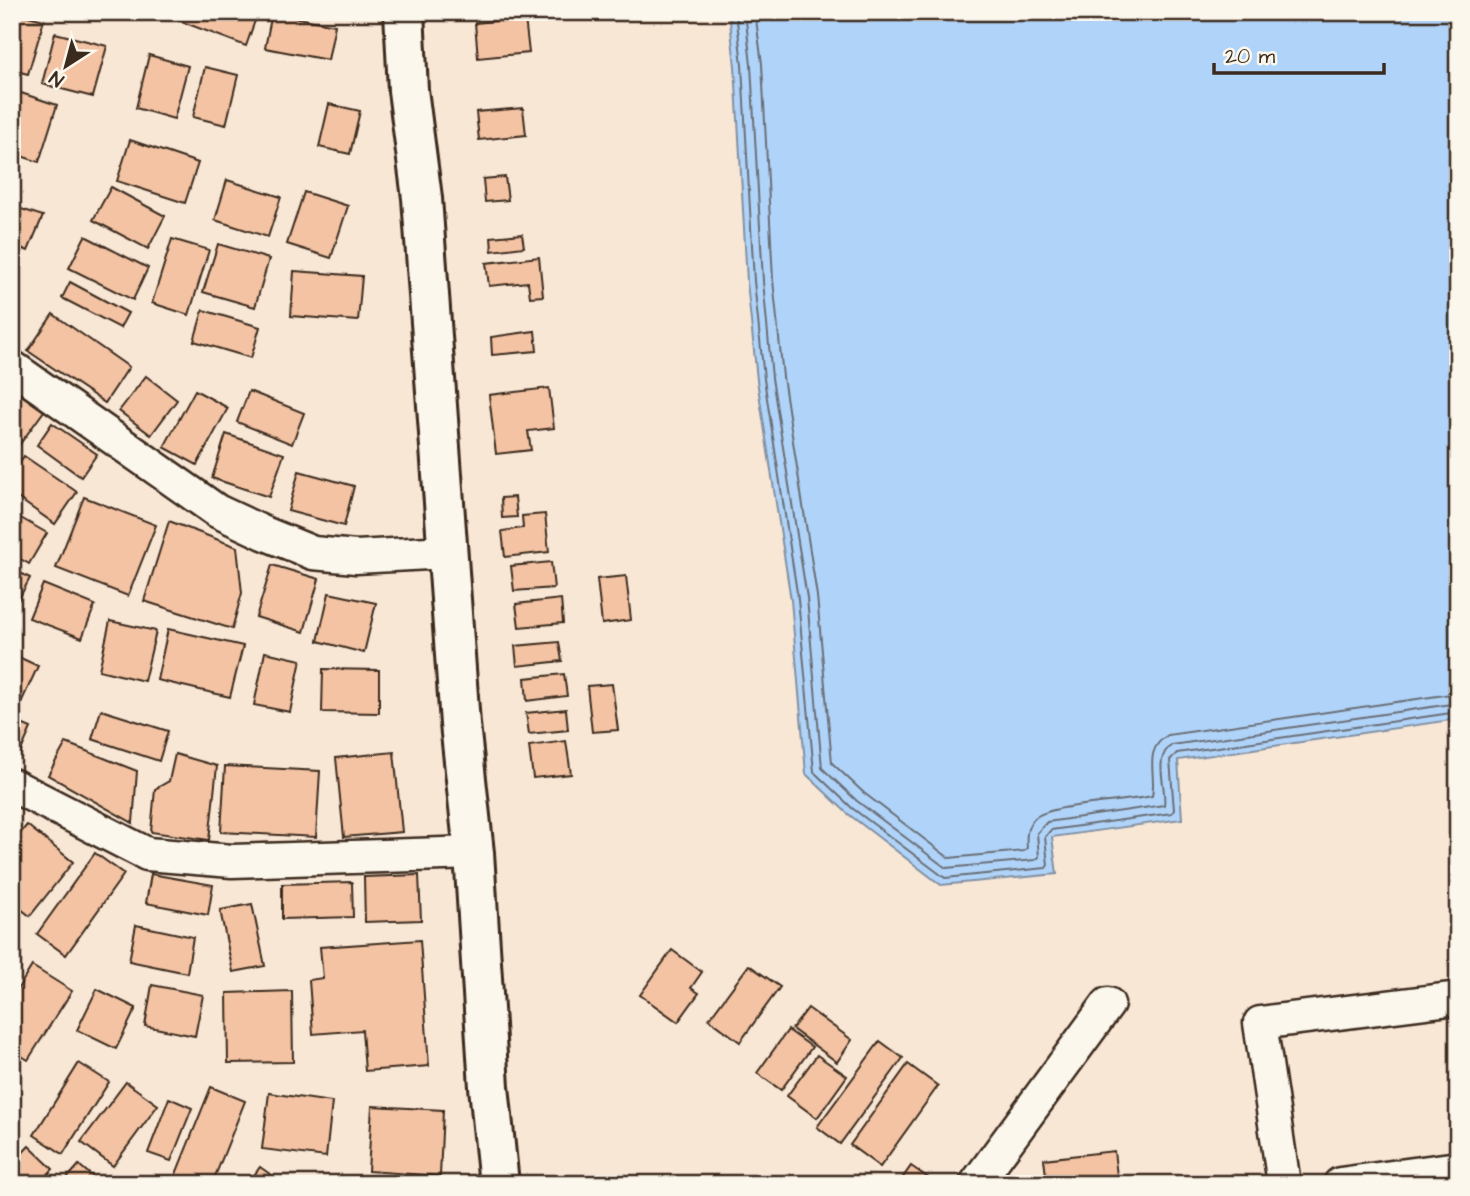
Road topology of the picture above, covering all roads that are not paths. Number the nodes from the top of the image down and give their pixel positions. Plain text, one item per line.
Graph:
1 (404, 12) edge
2 (12, 367) edge
3 (447, 552) junction
4 (12, 785) edge
5 (474, 853) junction
6 (1458, 998) edge
7 (1108, 1004) dead end
8 (1458, 1168) edge
9 (499, 1184) edge
10 (976, 1184) edge
11 (1284, 1184) edge
12 (1340, 1184) edge

1 - 3 street
2 - 3 lane
3 - 5 street
4 - 5 lane
5 - 9 street
6 - 11 lane
7 - 10 lane
8 - 12 lane

